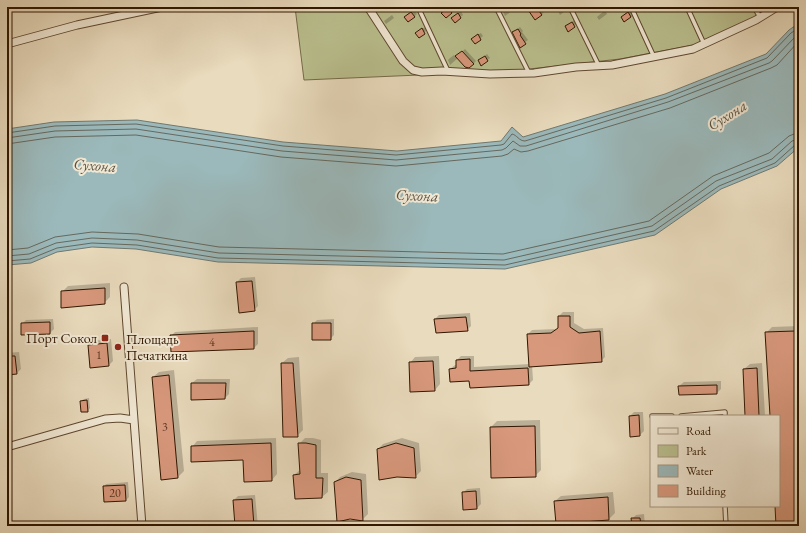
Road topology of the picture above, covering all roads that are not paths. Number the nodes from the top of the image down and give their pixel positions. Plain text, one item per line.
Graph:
1 (162, 7) edge
2 (368, 7) edge
3 (418, 7) edge
4 (496, 7) edge
5 (570, 7) edge
6 (631, 7) edge
7 (687, 7) edge
8 (754, 7) edge
9 (778, 7) edge
10 (760, 18) junction
11 (7, 44) edge
12 (704, 44) junction
13 (654, 57) junction
14 (599, 66) junction
15 (448, 72) junction
16 (529, 73) junction
17 (124, 287) dead end
18 (692, 415) edge
19 (725, 415) edge
20 (134, 420) junction
21 (7, 439) edge
22 (10, 447) edge
23 (725, 507) edge
24 (142, 526) edge
25 (726, 526) edge

1 - 11 street
2 - 15 street
3 - 15 lane
4 - 16 lane
5 - 14 lane
6 - 13 lane
7 - 12 lane
8 - 10 lane
9 - 10 street
10 - 12 street
12 - 13 street
13 - 14 street
14 - 16 street
15 - 16 street
17 - 20 street
18 - 19 lane
20 - 22 street
20 - 24 street
21 - 22 lane
23 - 25 lane

